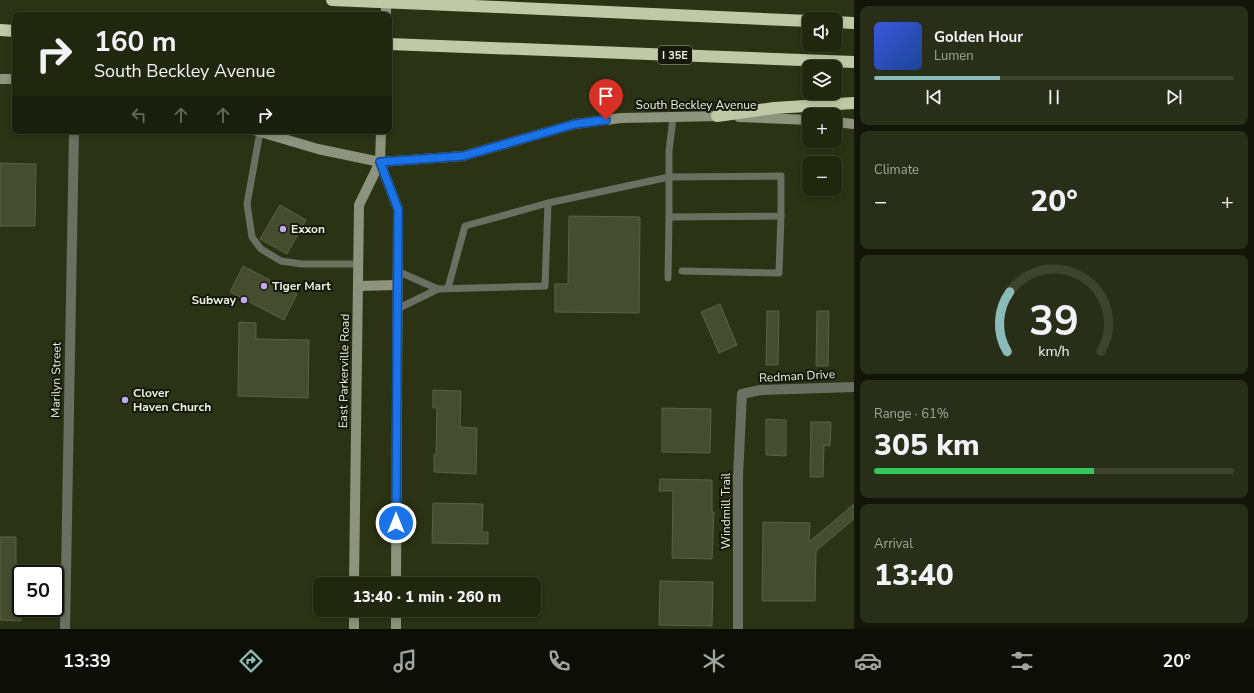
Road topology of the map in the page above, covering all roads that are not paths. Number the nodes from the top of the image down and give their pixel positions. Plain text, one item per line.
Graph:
1 (332, 0) edge
2 (386, 0) edge
3 (386, 12) edge
4 (802, 21) edge
5 (842, 22) edge
6 (854, 23) edge
7 (0, 30) edge
8 (12, 31) edge
9 (392, 44) edge
10 (854, 62) edge
11 (0, 79) edge
12 (12, 79) edge
13 (854, 102) edge
14 (717, 116) junction
15 (672, 118) junction
16 (802, 120) edge
17 (842, 123) edge
18 (854, 124) edge
19 (74, 134) edge
20 (259, 134) edge
21 (266, 134) edge
22 (381, 134) edge
23 (380, 162) junction
24 (669, 177) junction
25 (548, 203) junction
26 (780, 216) junction
27 (669, 217) junction
28 (358, 264) junction
29 (397, 271) junction
30 (682, 271) dead end
31 (668, 278) dead end
32 (397, 285) junction
33 (358, 286) junction
34 (448, 288) junction
35 (438, 289) junction
36 (397, 309) junction
37 (854, 387) edge
38 (742, 394) joint
39 (354, 577) edge
40 (396, 577) edge
41 (354, 617) edge
42 (396, 617) edge
43 (65, 629) edge
44 (354, 629) edge
45 (396, 629) edge
46 (738, 629) edge

1 - 4 highway, bridge
2 - 3 main road
5 - 6 highway
7 - 8 highway
9 - 10 highway, I 35E
11 - 12 main road
13 - 14 highway
14 - 15 main road, South Beckley Avenue
14 - 16 main road, South Beckley Avenue
15 - 23 main road, South Beckley Avenue
15 - 24 lane
17 - 18 main road
19 - 43 street, Marilyn Street
20 - 28 lane
21 - 23 main road, South Beckley Avenue
22 - 23 main road, East Parkerville Road
23 - 28 main road, East Parkerville Road
23 - 29 main road, East Parkerville Road
24 - 25 lane
24 - 26 lane
24 - 27 lane
25 - 34 lane
25 - 34 lane
26 - 27 lane
26 - 30 lane
27 - 31 lane
28 - 33 main road, East Parkerville Road
29 - 32 main road, East Parkerville Road
29 - 35 lane
32 - 33 main road
32 - 36 main road, East Parkerville Road
33 - 39 main road, East Parkerville Road
34 - 35 lane
35 - 36 lane
36 - 40 main road, East Parkerville Road
37 - 38 street, Redman Drive
38 - 46 street, Windmill Trail
41 - 44 main road
42 - 45 main road

